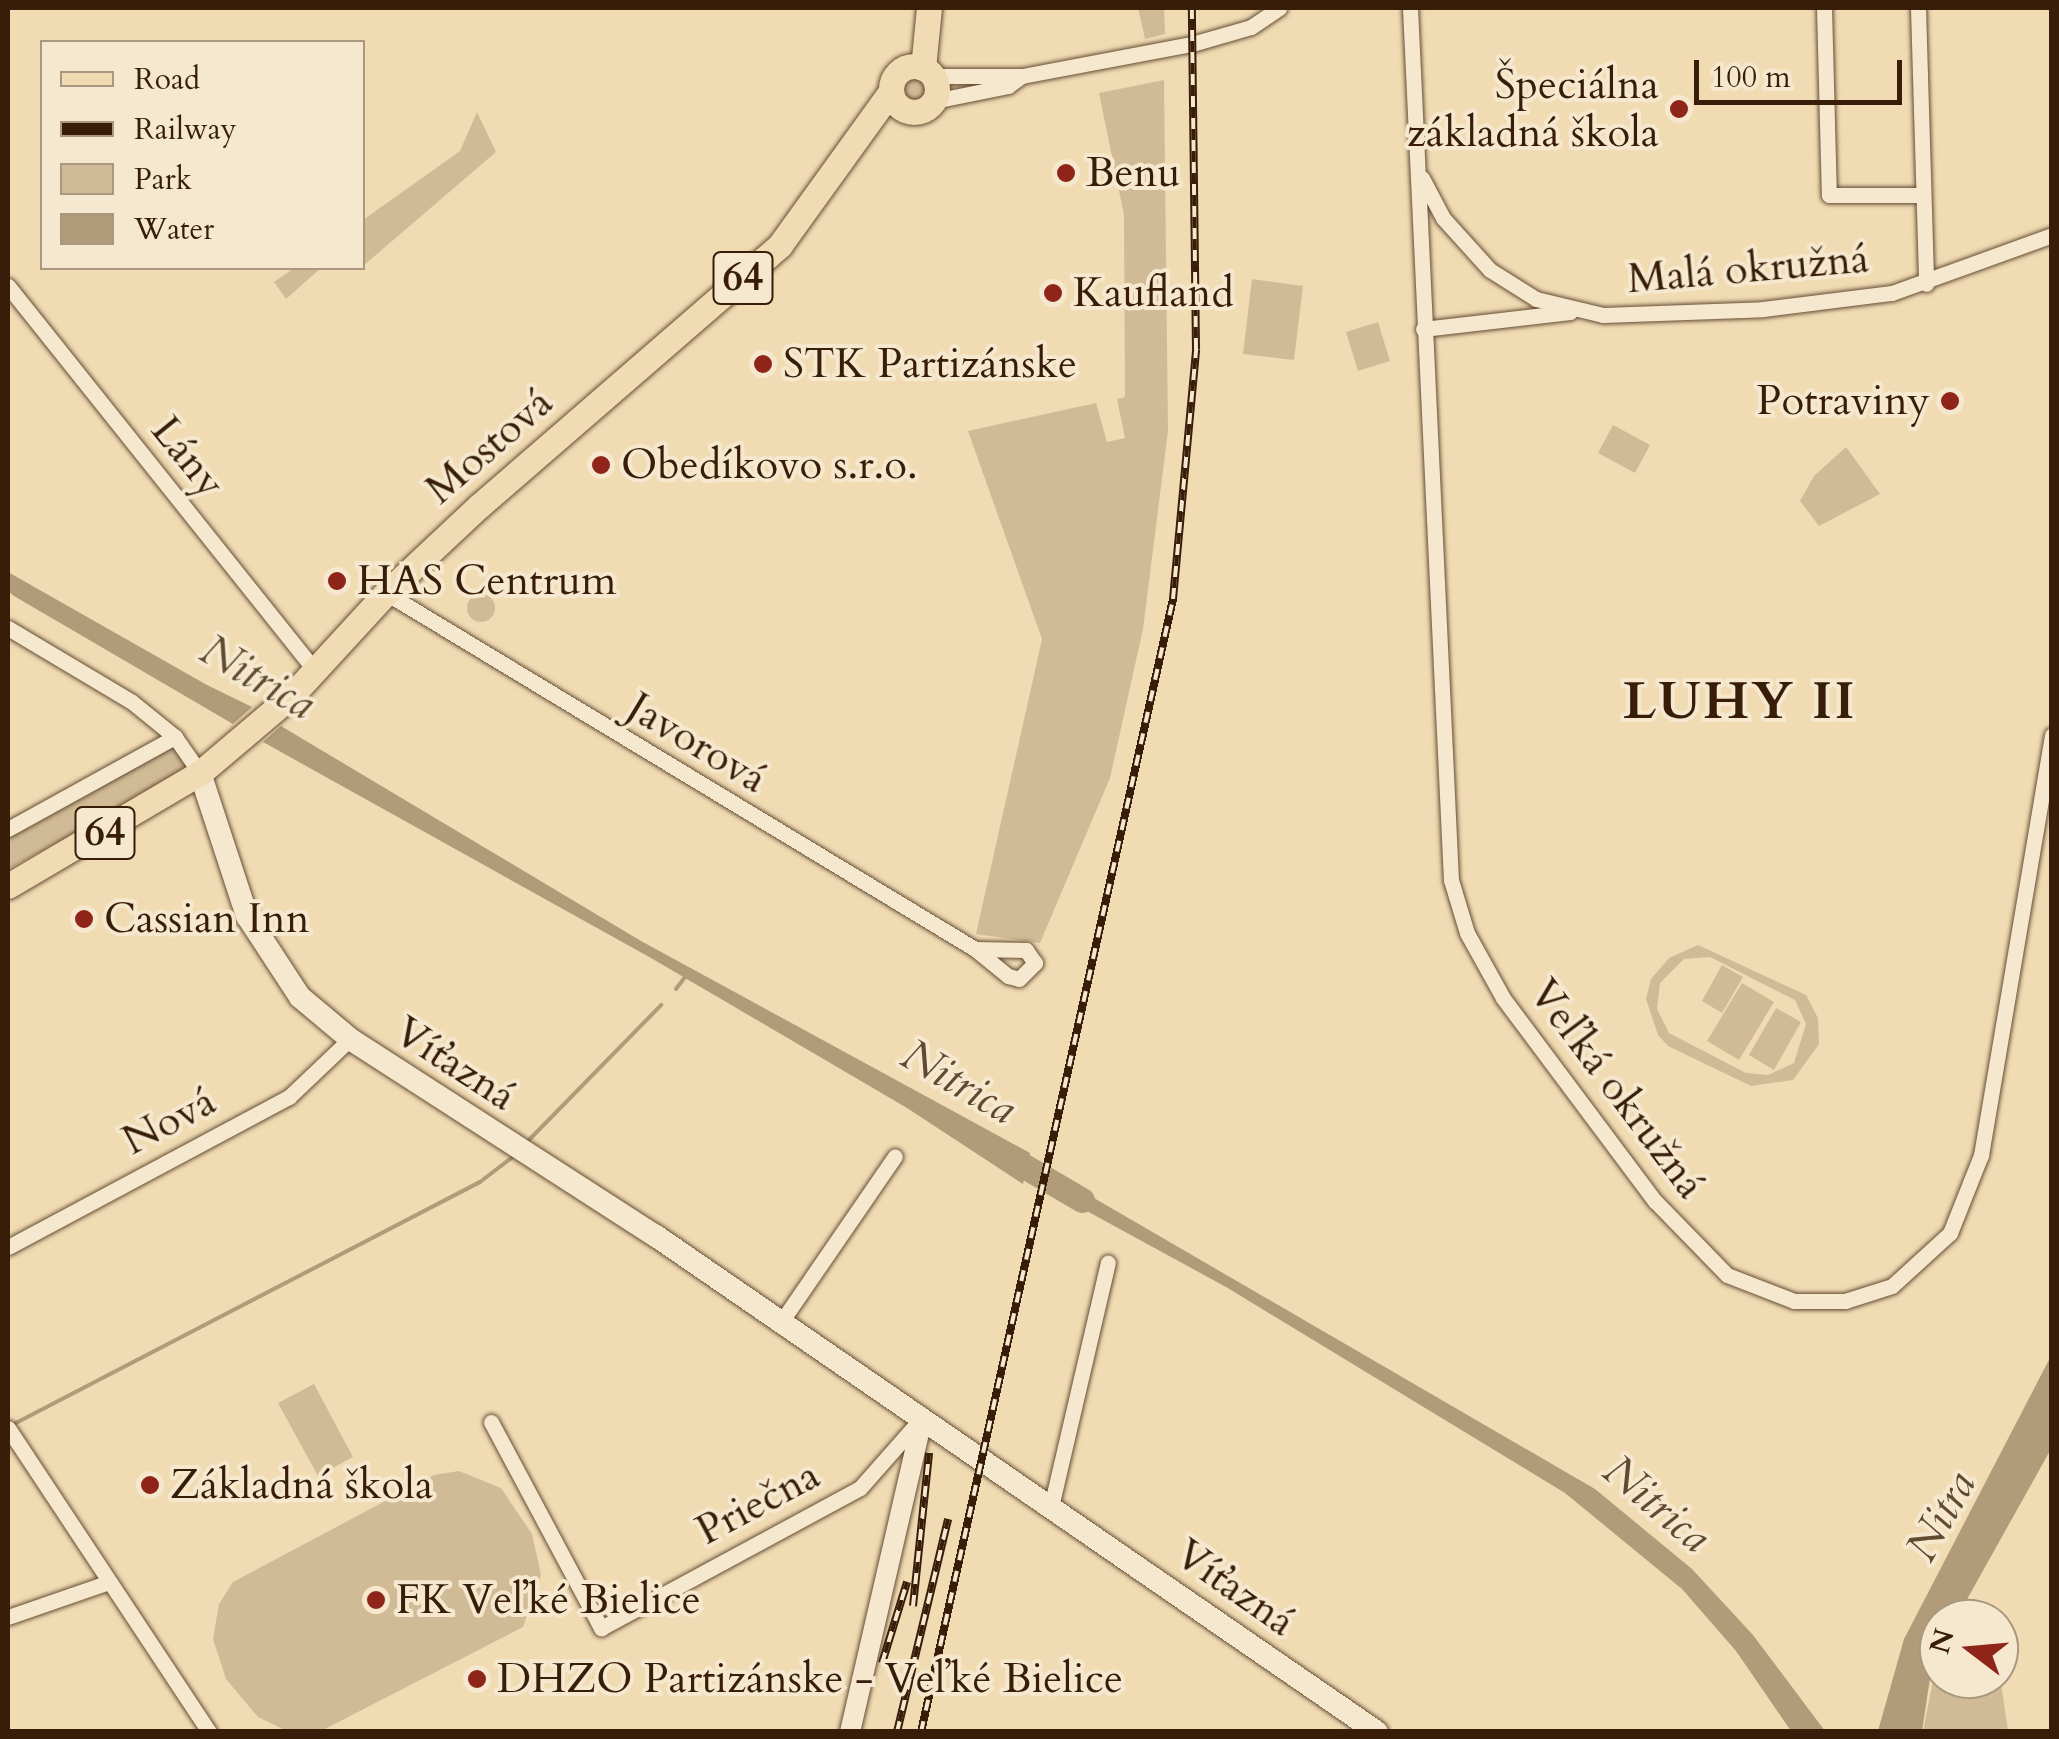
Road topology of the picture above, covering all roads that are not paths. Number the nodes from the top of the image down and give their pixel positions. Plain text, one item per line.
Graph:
1 (912, 8) edge
2 (928, 8) edge
3 (1279, 8) edge
4 (1410, 8) edge
5 (1824, 8) edge
6 (1918, 8) edge
7 (1022, 76) junction
8 (924, 78) junction
9 (897, 100) junction
10 (1420, 174) junction
11 (1923, 194) junction
12 (2052, 235) edge
13 (1926, 284) junction
14 (8, 286) edge
15 (1574, 311) junction
16 (1423, 329) junction
17 (386, 593) junction
18 (8, 628) edge
19 (315, 670) junction
20 (2052, 735) edge
21 (174, 736) junction
22 (200, 773) junction
23 (8, 828) edge
24 (8, 886) edge
25 (974, 949) dead end
26 (350, 1039) junction
27 (895, 1156) dead end
28 (8, 1247) edge
29 (1108, 1263) dead end
30 (780, 1322) junction
31 (922, 1418) junction
32 (491, 1422) dead end
33 (8, 1430) edge
34 (1051, 1507) junction
35 (109, 1582) junction
36 (8, 1617) edge
37 (209, 1732) edge
38 (850, 1732) edge
39 (1378, 1732) edge

1 - 8 main road, 64
2 - 8 main road, 64
3 - 7 street
4 - 10 street, Veľká okružná
5 - 11 street
6 - 11 street, Malá okružná
7 - 8 street
7 - 8 street
8 - 9 main road, 64
8 - 9 main road
9 - 17 main road, Mostová / 64
10 - 15 street, Malá okružná
10 - 16 street, Veľká okružná
11 - 13 street, Malá okružná
12 - 13 street, Malá okružná
13 - 15 street, Malá okružná
14 - 19 street, Lány
15 - 16 street, Malá okružná
16 - 20 street, Veľká okružná
17 - 19 main road, Mostová / 64
17 - 25 street, Javorová
18 - 21 street
19 - 22 main road, Mostová / 64
21 - 22 street
21 - 23 street
22 - 24 main road, 64
22 - 26 main road, Víťazná
26 - 28 street, Nová
26 - 30 main road, Víťazná
27 - 30 street
29 - 34 street
30 - 31 main road, Víťazná
31 - 32 street, Priečna
31 - 34 main road, Víťazná
31 - 38 street
33 - 35 street
34 - 39 main road, Víťazná
35 - 36 street
35 - 37 street

